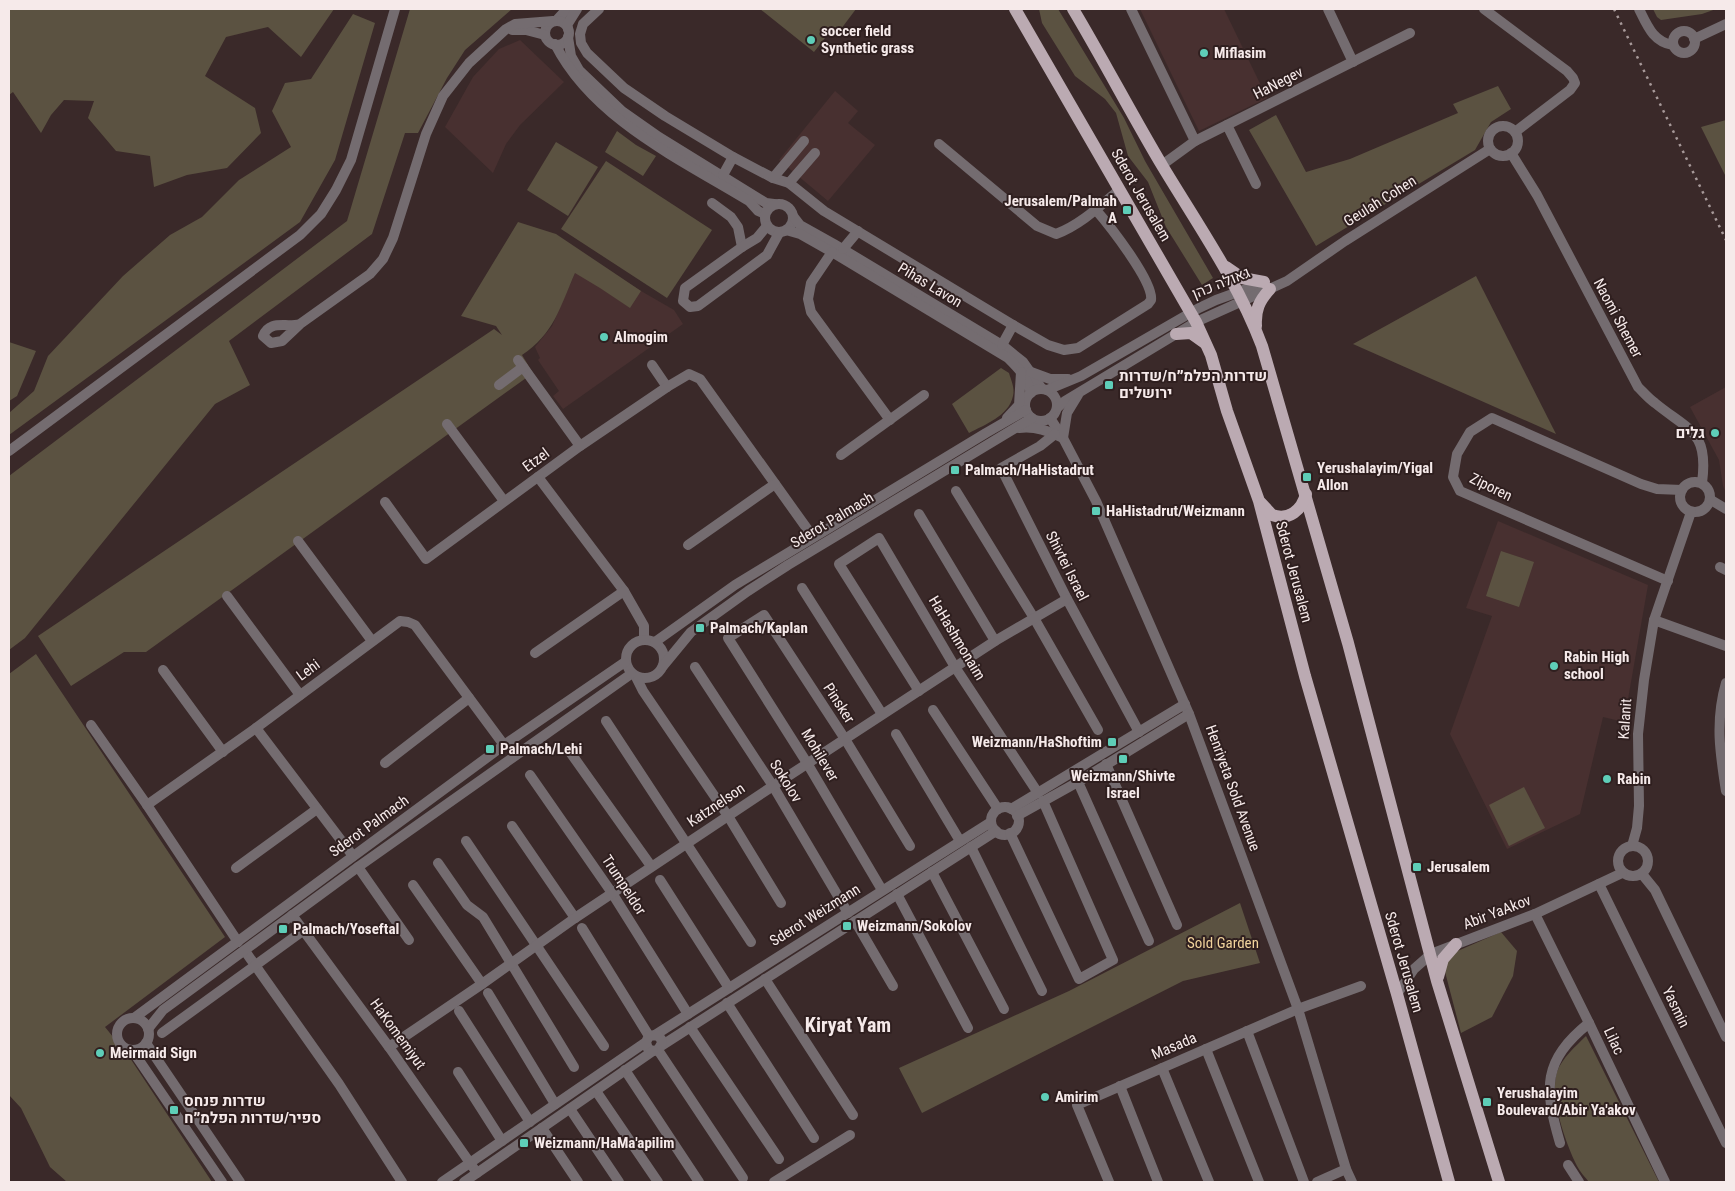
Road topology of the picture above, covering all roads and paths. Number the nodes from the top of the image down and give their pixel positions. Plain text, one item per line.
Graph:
1 (395, 9) edge
2 (567, 9) edge
3 (577, 9) edge
4 (599, 9) edge
5 (1073, 9) edge
6 (1131, 9) edge
7 (1328, 9) edge
8 (1484, 9) edge
9 (1639, 9) edge
10 (1017, 10) edge
11 (554, 21) junction
12 (1726, 24) edge
13 (568, 33) junction
14 (1410, 33) dead end
15 (501, 34) junction
16 (545, 35) junction
17 (1694, 39) junction
18 (554, 44) junction
19 (1673, 44) junction
20 (1353, 62) junction
21 (1227, 125) junction
22 (1515, 132) junction
23 (804, 141) dead end
24 (1195, 141) junction
25 (940, 144) dead end
26 (1490, 149) junction
27 (814, 152) dead end
28 (1511, 153) junction
29 (733, 157) junction
30 (1162, 165) junction
31 (723, 175) junction
32 (773, 178) junction
33 (789, 183) junction
34 (1256, 184) dead end
35 (1119, 190) junction
36 (712, 203) dead end
37 (774, 204) junction
38 (1096, 210) junction
39 (765, 214) junction
40 (793, 216) junction
41 (766, 226) junction
42 (783, 231) junction
43 (858, 231) junction
44 (742, 247) junction
45 (843, 249) junction
46 (832, 252) junction
47 (1222, 265) junction
48 (1267, 286) junction
49 (1240, 297) junction
50 (1193, 318) junction
51 (300, 324) dead end
52 (1013, 325) junction
53 (1256, 331) junction
54 (1176, 334) junction
55 (1207, 344) junction
56 (1002, 345) junction
57 (652, 365) dead end
58 (1026, 371) junction
59 (1081, 376) junction
60 (499, 385) dead end
61 (667, 387) junction
62 (1045, 390) junction
63 (1080, 392) junction
64 (1031, 393) junction
65 (924, 395) dead end
66 (1057, 408) junction
67 (1029, 414) junction
68 (1050, 418) junction
69 (890, 420) junction
70 (447, 424) dead end
71 (1008, 431) junction
72 (986, 433) junction
73 (1059, 436) junction
74 (580, 446) junction
75 (9, 451) edge
76 (841, 455) dead end
77 (538, 477) junction
78 (1702, 482) junction
79 (776, 484) junction
80 (1682, 490) junction
81 (956, 491) dead end
82 (1306, 494) junction
83 (1711, 500) junction
84 (1259, 501) junction
85 (384, 502) dead end
86 (504, 502) junction
87 (1726, 509) edge
88 (1691, 512) junction
89 (918, 514) dead end
90 (812, 537) junction
91 (298, 541) dead end
92 (688, 545) dead end
93 (1668, 581) junction
94 (802, 588) dead end
95 (624, 591) junction
96 (227, 596) dead end
97 (1067, 599) junction
98 (1034, 618) junction
99 (1654, 620) junction
100 (728, 638) joint
101 (372, 641) junction
102 (649, 641) junction
103 (995, 641) junction
104 (1726, 646) edge
105 (535, 653) dead end
106 (625, 662) junction
107 (663, 666) junction
108 (695, 667) dead end
109 (955, 667) junction
110 (163, 670) dead end
111 (634, 675) junction
112 (1726, 683) edge
113 (919, 691) junction
114 (300, 695) junction
115 (469, 698) junction
116 (1187, 709) junction
117 (933, 710) dead end
118 (882, 714) junction
119 (606, 721) dead end
120 (91, 725) dead end
121 (256, 728) junction
122 (1098, 730) dead end
123 (1139, 732) junction
124 (896, 734) dead end
125 (845, 739) junction
126 (504, 745) junction
127 (223, 752) junction
128 (570, 752) dead end
129 (385, 763) dead end
130 (807, 763) junction
131 (1106, 764) junction
132 (530, 775) dead end
133 (1078, 782) junction
134 (772, 786) junction
135 (1726, 791) edge
136 (1040, 797) junction
137 (147, 805) junction
138 (317, 809) junction
139 (998, 809) junction
140 (1014, 812) junction
141 (728, 816) junction
142 (512, 826) dead end
143 (993, 826) junction
144 (1010, 833) junction
145 (466, 841) dead end
146 (960, 842) junction
147 (687, 843) junction
148 (910, 846) dead end
149 (1632, 846) junction
150 (971, 847) junction
151 (353, 856) junction
152 (438, 863) dead end
153 (651, 866) junction
154 (236, 868) dead end
155 (358, 868) junction
156 (932, 872) junction
157 (1622, 873) junction
158 (1642, 874) junction
159 (660, 880) dead end
160 (1599, 884) junction
161 (413, 885) dead end
162 (882, 890) junction
163 (612, 892) junction
164 (897, 894) junction
165 (781, 903) dead end
166 (848, 912) junction
167 (292, 914) junction
168 (1534, 914) junction
169 (575, 918) junction
170 (856, 921) junction
171 (1178, 925) dead end
172 (582, 928) dead end
173 (304, 930) junction
174 (408, 940) dead end
175 (1149, 941) dead end
176 (238, 942) junction
177 (751, 942) dead end
178 (1456, 944) junction
179 (537, 945) junction
180 (245, 951) junction
181 (1431, 954) junction
182 (510, 963) junction
183 (254, 965) junction
184 (765, 979) junction
185 (1437, 982) junction
186 (893, 986) dead end
187 (1361, 986) dead end
188 (729, 988) junction
189 (485, 989) junction
190 (1042, 991) dead end
191 (1397, 994) junction
192 (727, 1003) junction
193 (1004, 1009) dead end
194 (1298, 1009) junction
195 (459, 1011) dead end
196 (688, 1014) junction
197 (134, 1018) junction
198 (1589, 1022) junction
199 (690, 1027) junction
200 (968, 1028) dead end
201 (148, 1029) junction
202 (1247, 1031) junction
203 (162, 1033) dead end
204 (1726, 1037) edge
205 (650, 1038) junction
206 (146, 1042) junction
207 (604, 1046) dead end
208 (389, 1047) junction
209 (657, 1049) junction
210 (1206, 1049) junction
211 (132, 1050) junction
212 (574, 1067) dead end
213 (1162, 1068) junction
214 (625, 1070) junction
215 (458, 1072) dead end
216 (1120, 1086) junction
217 (596, 1091) junction
218 (555, 1104) junction
219 (570, 1109) junction
220 (853, 1115) dead end
221 (530, 1122) junction
222 (542, 1128) junction
223 (850, 1135) dead end
224 (814, 1138) dead end
225 (502, 1141) junction
226 (1560, 1143) dead end
227 (1726, 1143) edge
228 (779, 1159) dead end
229 (470, 1163) junction
230 (1568, 1165) dead end
231 (1346, 1169) junction
232 (477, 1173) junction
233 (743, 1178) dead end
234 (222, 1182) edge
235 (240, 1182) edge
236 (402, 1182) edge
237 (442, 1182) edge
238 (464, 1182) edge
239 (578, 1182) edge
240 (619, 1182) edge
241 (658, 1182) edge
242 (699, 1182) edge
243 (774, 1182) edge
244 (1110, 1182) edge
245 (1158, 1182) edge
246 (1209, 1182) edge
247 (1259, 1182) edge
248 (1304, 1182) edge
249 (1317, 1182) edge
250 (1352, 1182) edge
251 (1449, 1182) edge
252 (1499, 1182) edge
253 (1580, 1182) edge
254 (1665, 1182) edge

1 - 75 street
2 - 11 street
3 - 13 street
4 - 29 street
5 - 30 main road, Sderot Jerusalem
6 - 24 street
7 - 20 street
8 - 22 street
9 - 19 street
10 - 35 main road, Sderot Jerusalem
11 - 13 street
11 - 15 street
11 - 16 street
12 - 17 street
13 - 18 street
13 - 31 street
14 - 20 street, HaNegev
15 - 16 street
15 - 51 street
16 - 18 street
17 - 19 street
17 - 19 street
18 - 39 street
20 - 21 street, HaNegev
21 - 24 street, HaNegev
21 - 34 street
22 - 26 street
22 - 28 street
23 - 32 street
24 - 30 street, HaNegev
25 - 38 street
26 - 28 street
26 - 48 street, Geulah Cohen
27 - 33 street
28 - 78 street, Naomi Shemer
29 - 31 street
29 - 32 street
30 - 47 main road, Sderot Jerusalem
31 - 37 street
32 - 33 street
33 - 43 street
35 - 38 street
35 - 50 main road, Sderot Jerusalem
36 - 44 street
37 - 39 street
37 - 40 street
38 - 52 street
39 - 41 street
40 - 42 street
40 - 45 street, Pihas Lavon
41 - 42 street
41 - 44 street
42 - 44 street
42 - 46 street, Pihas Lavon
43 - 45 street
43 - 52 street
45 - 56 street, Pihas Lavon
46 - 58 street, Pihas Lavon
46 - 69 street
47 - 48 main road
47 - 49 main road, Sderot Jerusalem
48 - 49 street, גאולה כהן
48 - 53 main road
49 - 50 street
49 - 53 main road, Sderot Jerusalem
50 - 54 street
50 - 55 main road, Sderot Jerusalem
50 - 59 street
52 - 56 street
53 - 82 main road, Sderot Jerusalem
54 - 55 main road
54 - 63 street
55 - 84 main road, Sderot Jerusalem
56 - 58 street, Pihas Lavon
57 - 61 street
58 - 59 street
58 - 62 street, Pihas Lavon
58 - 64 street, Pihas Lavon
58 - 72 street
59 - 62 street
60 - 74 street
61 - 74 street, Etzel
61 - 79 street, Etzel
62 - 64 street
62 - 66 street
63 - 66 street
63 - 73 street
64 - 67 street
65 - 69 street
66 - 68 street
67 - 68 street
67 - 71 street, Sderot Palmach
67 - 72 street, Sderot Palmach
68 - 73 street, Henriyeta Sold Avenue
69 - 76 street
70 - 86 street
71 - 73 street
71 - 107 street, Sderot Palmach
72 - 90 street, Sderot Palmach
73 - 97 street, Shivtei Israel
73 - 116 street, Henriyeta Sold Avenue
74 - 77 street, Etzel
77 - 86 street, Etzel
77 - 95 street
78 - 80 street
78 - 83 street
79 - 90 street, Etzel
79 - 92 street
80 - 88 street
80 - 93 street, Ziporen
81 - 98 street
82 - 84 main road
82 - 181 main road, Sderot Jerusalem
83 - 87 street
83 - 88 street
84 - 191 main road, Sderot Jerusalem
85 - 86 street, Etzel
88 - 93 street, Kalanit
89 - 103 street
90 - 102 street, Sderot Palmach
91 - 101 street
93 - 99 street, Kalanit
94 - 118 street
95 - 102 street
95 - 105 street
96 - 114 street
97 - 98 street, Katznelson
97 - 123 street, Shivtei Israel
98 - 103 street, Katznelson
98 - 122 street
99 - 104 street
99 - 149 street, Kalanit
100 - 125 street, Pinsker
100 - 130 street, Mohilever
101 - 114 street, Lehi
101 - 115 street, Lehi
102 - 106 street
102 - 107 street
103 - 109 street, Katznelson
106 - 111 street
106 - 126 street, Sderot Palmach
107 - 111 street
108 - 134 street, Sokolov
109 - 113 street, Katznelson
109 - 113 street, HaHashmonaim
109 - 136 street, HaHashmonaim
110 - 127 street
111 - 141 street
111 - 155 street, Sderot Palmach
112 - 135 street
113 - 118 street, Katznelson
114 - 121 street, Lehi
115 - 126 street, Lehi
115 - 129 street
116 - 123 street
116 - 131 street
116 - 194 street, Henriyeta Sold Avenue
117 - 139 street
118 - 125 street, Katznelson
119 - 147 street
120 - 137 street
121 - 127 street, Lehi
121 - 138 street
123 - 136 street
124 - 146 street
125 - 130 street, Katznelson
125 - 148 street, Pinsker
126 - 151 street, Sderot Palmach
127 - 137 street, Lehi
128 - 153 street
130 - 134 street, Katznelson
130 - 162 street, Mohilever
131 - 133 street
131 - 171 street
132 - 163 street, Trumpeldor
133 - 136 street
133 - 175 street
134 - 141 street, Katznelson
134 - 166 street, Sokolov
136 - 140 street
136 - 144 street, HaHashmonaim
137 - 176 street
138 - 151 street
138 - 154 street
139 - 140 street
139 - 143 street
140 - 144 street
141 - 147 street, Katznelson
141 - 165 street
142 - 169 street
143 - 144 street
143 - 146 street, Sderot Weizmann
143 - 150 street, Sderot Weizmann
145 - 179 street
146 - 162 street, Sderot Weizmann
147 - 153 street, Katznelson
147 - 177 street
149 - 157 street
149 - 158 street
150 - 156 street, Sderot Weizmann
150 - 190 street
151 - 176 street, Sderot Palmach
152 - 182 street
153 - 163 street, Katznelson
155 - 167 street, Sderot Palmach
155 - 174 street
156 - 164 street, Sderot Weizmann
156 - 193 street
157 - 158 street
157 - 160 street, Abir YaAkov
158 - 204 street
159 - 188 street
160 - 168 street, Abir YaAkov
160 - 227 street, Yasmin
161 - 189 street
162 - 166 street, Sderot Weizmann
163 - 169 street, Katznelson
163 - 196 street, Trumpeldor
164 - 170 street, Sderot Weizmann
164 - 200 street
166 - 188 street, Sderot Weizmann
167 - 173 street, HaKomemiyut
167 - 180 street, Sderot Palmach
168 - 178 street, Abir YaAkov
168 - 198 street, Lilac
169 - 179 street, Katznelson
170 - 184 street, Sderot Weizmann
170 - 186 street
172 - 205 street
173 - 183 street
173 - 208 street, HaKomemiyut
176 - 197 street, Sderot Palmach
178 - 181 street, Abir YaAkov
178 - 185 main road
179 - 182 street, Katznelson
179 - 207 street
180 - 183 street
180 - 201 street, Sderot Palmach
181 - 185 main road, Sderot Jerusalem
181 - 191 street, Abir YaAkov
182 - 189 street, Katznelson
182 - 212 street
183 - 203 street
183 - 236 street
184 - 192 street, Sderot Weizmann
184 - 220 street
185 - 252 main road, Sderot Jerusalem
187 - 194 street, Masada
188 - 196 street, Sderot Weizmann
189 - 208 street, Katznelson
189 - 218 street
191 - 251 main road, Sderot Jerusalem
192 - 199 street, Sderot Weizmann
192 - 224 street
194 - 202 street, Masada
194 - 231 street, Henriyeta Sold Avenue
195 - 221 street
196 - 205 street, Sderot Weizmann
197 - 201 street
197 - 211 street
198 - 226 street
198 - 254 street, Lilac
199 - 209 street, Sderot Weizmann
199 - 228 street
201 - 206 street
202 - 210 street, Masada
202 - 248 street
205 - 209 street
205 - 209 street
205 - 218 street, Sderot Weizmann
206 - 211 street
206 - 235 street
208 - 229 street, HaKomemiyut
209 - 214 street, Sderot Weizmann
209 - 233 street
210 - 213 street, Masada
210 - 247 street
211 - 234 street
213 - 216 street, Masada
213 - 246 street
214 - 217 street, Sderot Weizmann
214 - 242 street
215 - 225 street
216 - 244 street, Masada
216 - 245 street
217 - 219 street, Sderot Weizmann
217 - 241 street
218 - 221 street, Sderot Weizmann
219 - 222 street, Sderot Weizmann
219 - 240 street
221 - 225 street, Sderot Weizmann
222 - 232 street, Sderot Weizmann
222 - 239 street
223 - 243 street
225 - 229 street, Sderot Weizmann
229 - 232 street, HaKomemiyut
229 - 237 street, Sderot Weizmann
230 - 253 street
231 - 249 street
231 - 250 street, Henriyeta Sold Avenue
232 - 238 street, Sderot Weizmann

